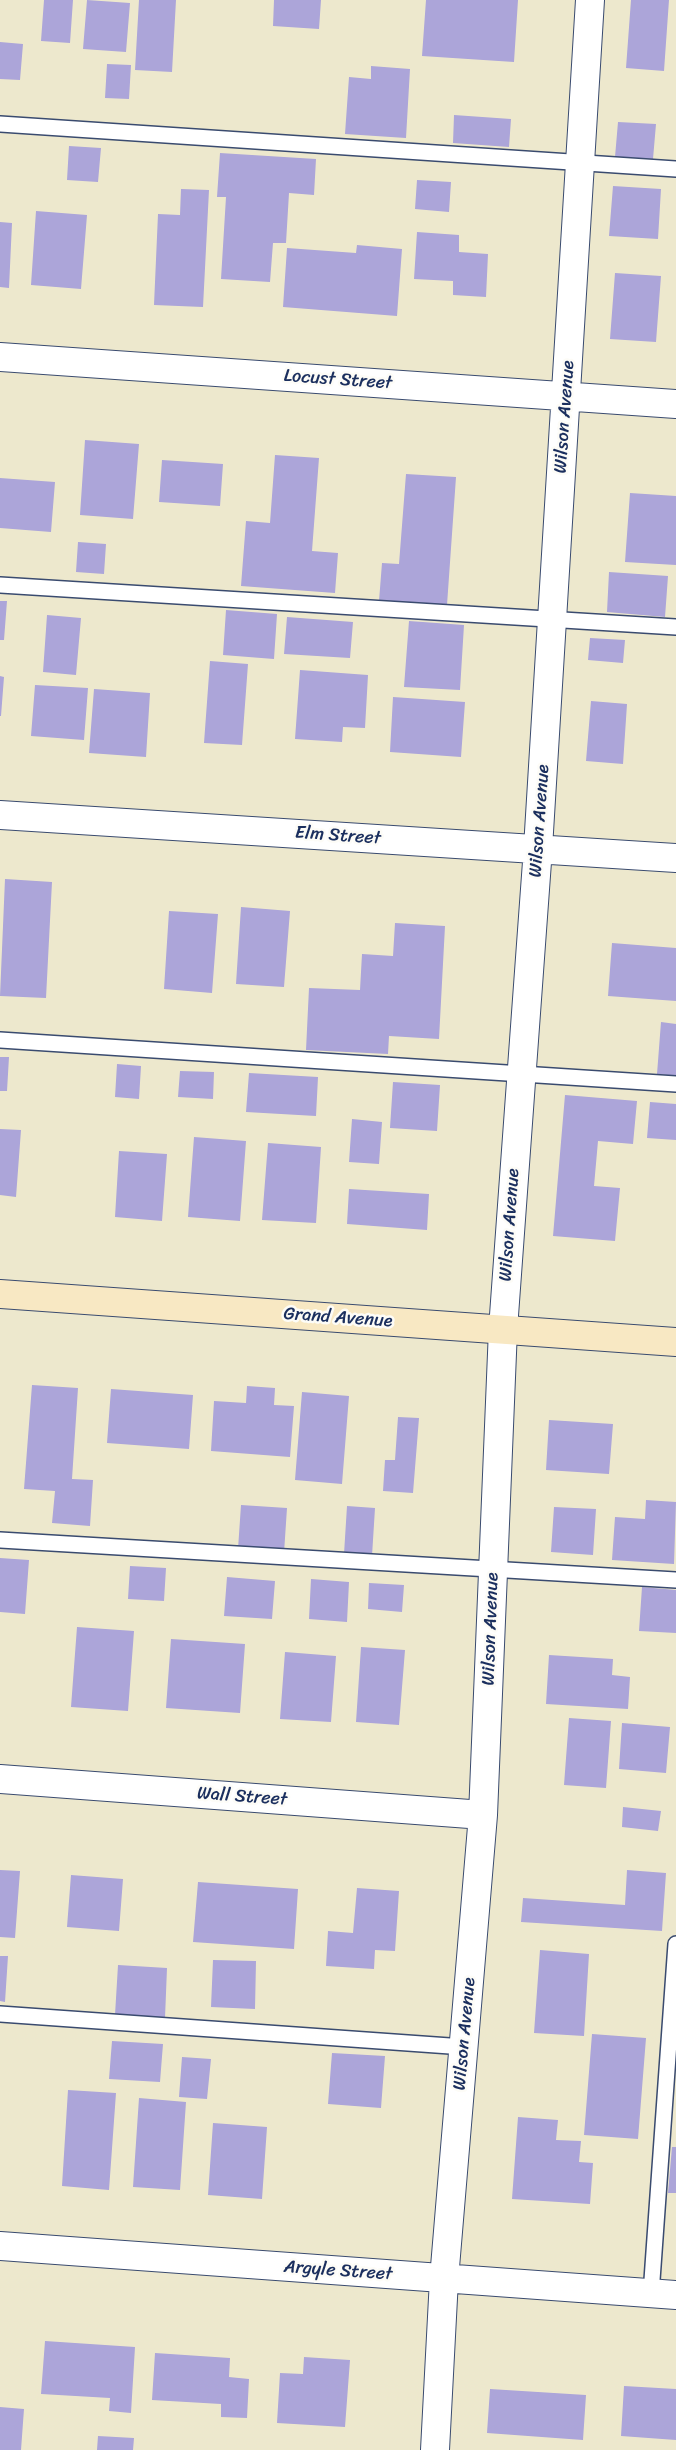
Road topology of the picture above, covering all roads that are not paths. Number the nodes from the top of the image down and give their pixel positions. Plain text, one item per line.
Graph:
1 (590, 0) edge
2 (0, 124) edge
3 (580, 164) junction
4 (676, 169) edge
5 (0, 357) edge
6 (566, 396) junction
7 (676, 404) edge
8 (0, 585) edge
9 (552, 619) junction
10 (676, 627) edge
11 (0, 815) edge
12 (538, 848) junction
13 (676, 858) edge
14 (0, 1040) edge
15 (522, 1073) junction
16 (676, 1084) edge
17 (0, 1294) edge
18 (503, 1329) junction
19 (676, 1342) edge
20 (0, 1540) edge
21 (493, 1569) junction
22 (676, 1580) edge
23 (0, 1779) edge
24 (483, 1815) junction
25 (676, 1944) edge
26 (0, 2014) edge
27 (464, 2047) junction
28 (0, 2246) edge
29 (444, 2279) junction
30 (663, 2294) edge
31 (435, 2450) edge

1 - 3 street, Wilson Avenue
2 - 3 lane
3 - 4 lane
3 - 6 street, Wilson Avenue
5 - 6 street, Locust Street
6 - 7 street, Locust Street
6 - 9 street, Wilson Avenue
8 - 9 lane
9 - 10 lane
9 - 12 street, Wilson Avenue
11 - 12 street, Elm Street
12 - 13 street, Elm Street
12 - 15 street, Wilson Avenue
14 - 15 lane
15 - 16 lane
15 - 18 street, Wilson Avenue
17 - 18 main road, Grand Avenue
18 - 19 main road, Grand Avenue
18 - 21 street, Wilson Avenue
20 - 21 lane
21 - 22 lane
21 - 24 street, Wilson Avenue
23 - 24 street, Wall Street
24 - 27 street, Wilson Avenue
25 - 30 lane
26 - 27 lane
27 - 29 street, Wilson Avenue
28 - 29 street, Argyle Street
29 - 30 street, Argyle Street
29 - 31 street, Wilson Avenue

